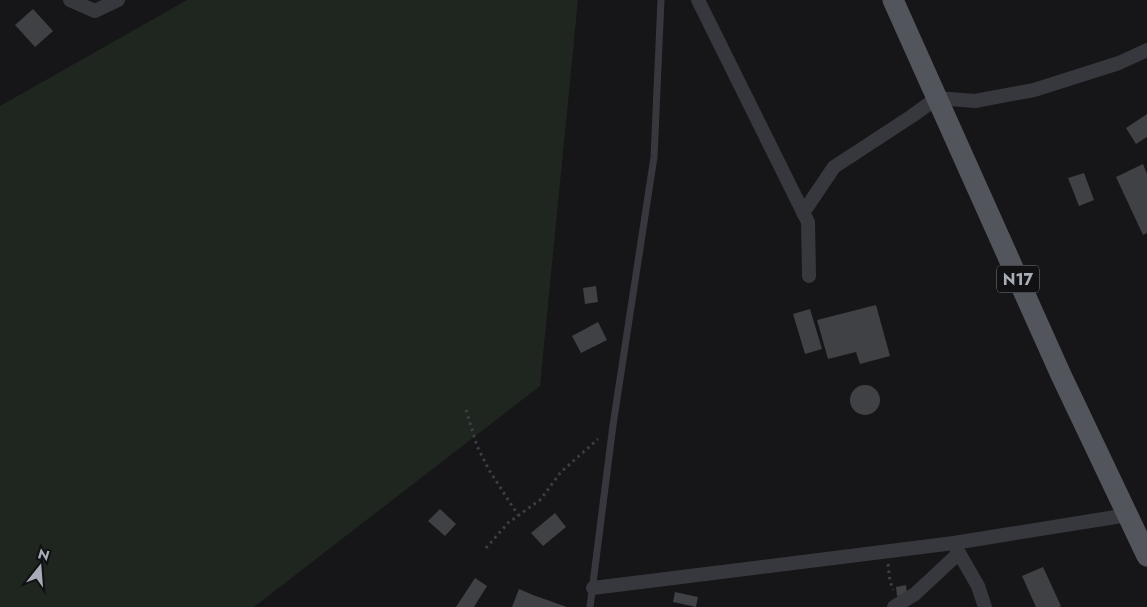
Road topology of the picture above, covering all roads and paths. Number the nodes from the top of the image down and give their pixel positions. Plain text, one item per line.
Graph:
1 (70, 0) edge
2 (118, 0) edge
3 (661, 0) edge
4 (698, 0) edge
5 (893, 0) edge
6 (1147, 50) edge
7 (937, 98) junction
8 (803, 213) junction
9 (809, 276) dead end
10 (466, 410) dead end
11 (613, 425) junction
12 (518, 515) junction
13 (1128, 516) junction
14 (486, 548) dead end
15 (957, 548) junction
16 (887, 551) junction
17 (1147, 556) edge
18 (593, 588) junction
19 (896, 606) edge
20 (590, 607) edge
21 (985, 607) edge

1 - 2 street
3 - 11 lane
4 - 8 street
5 - 7 main road, N17
6 - 7 street
7 - 8 street
7 - 13 main road, N17
8 - 9 street
10 - 12 path
11 - 12 path
11 - 18 lane
12 - 14 path
13 - 15 street
13 - 17 main road, N17
15 - 16 street
15 - 19 street
15 - 21 street
16 - 18 street
16 - 19 path
18 - 20 lane

